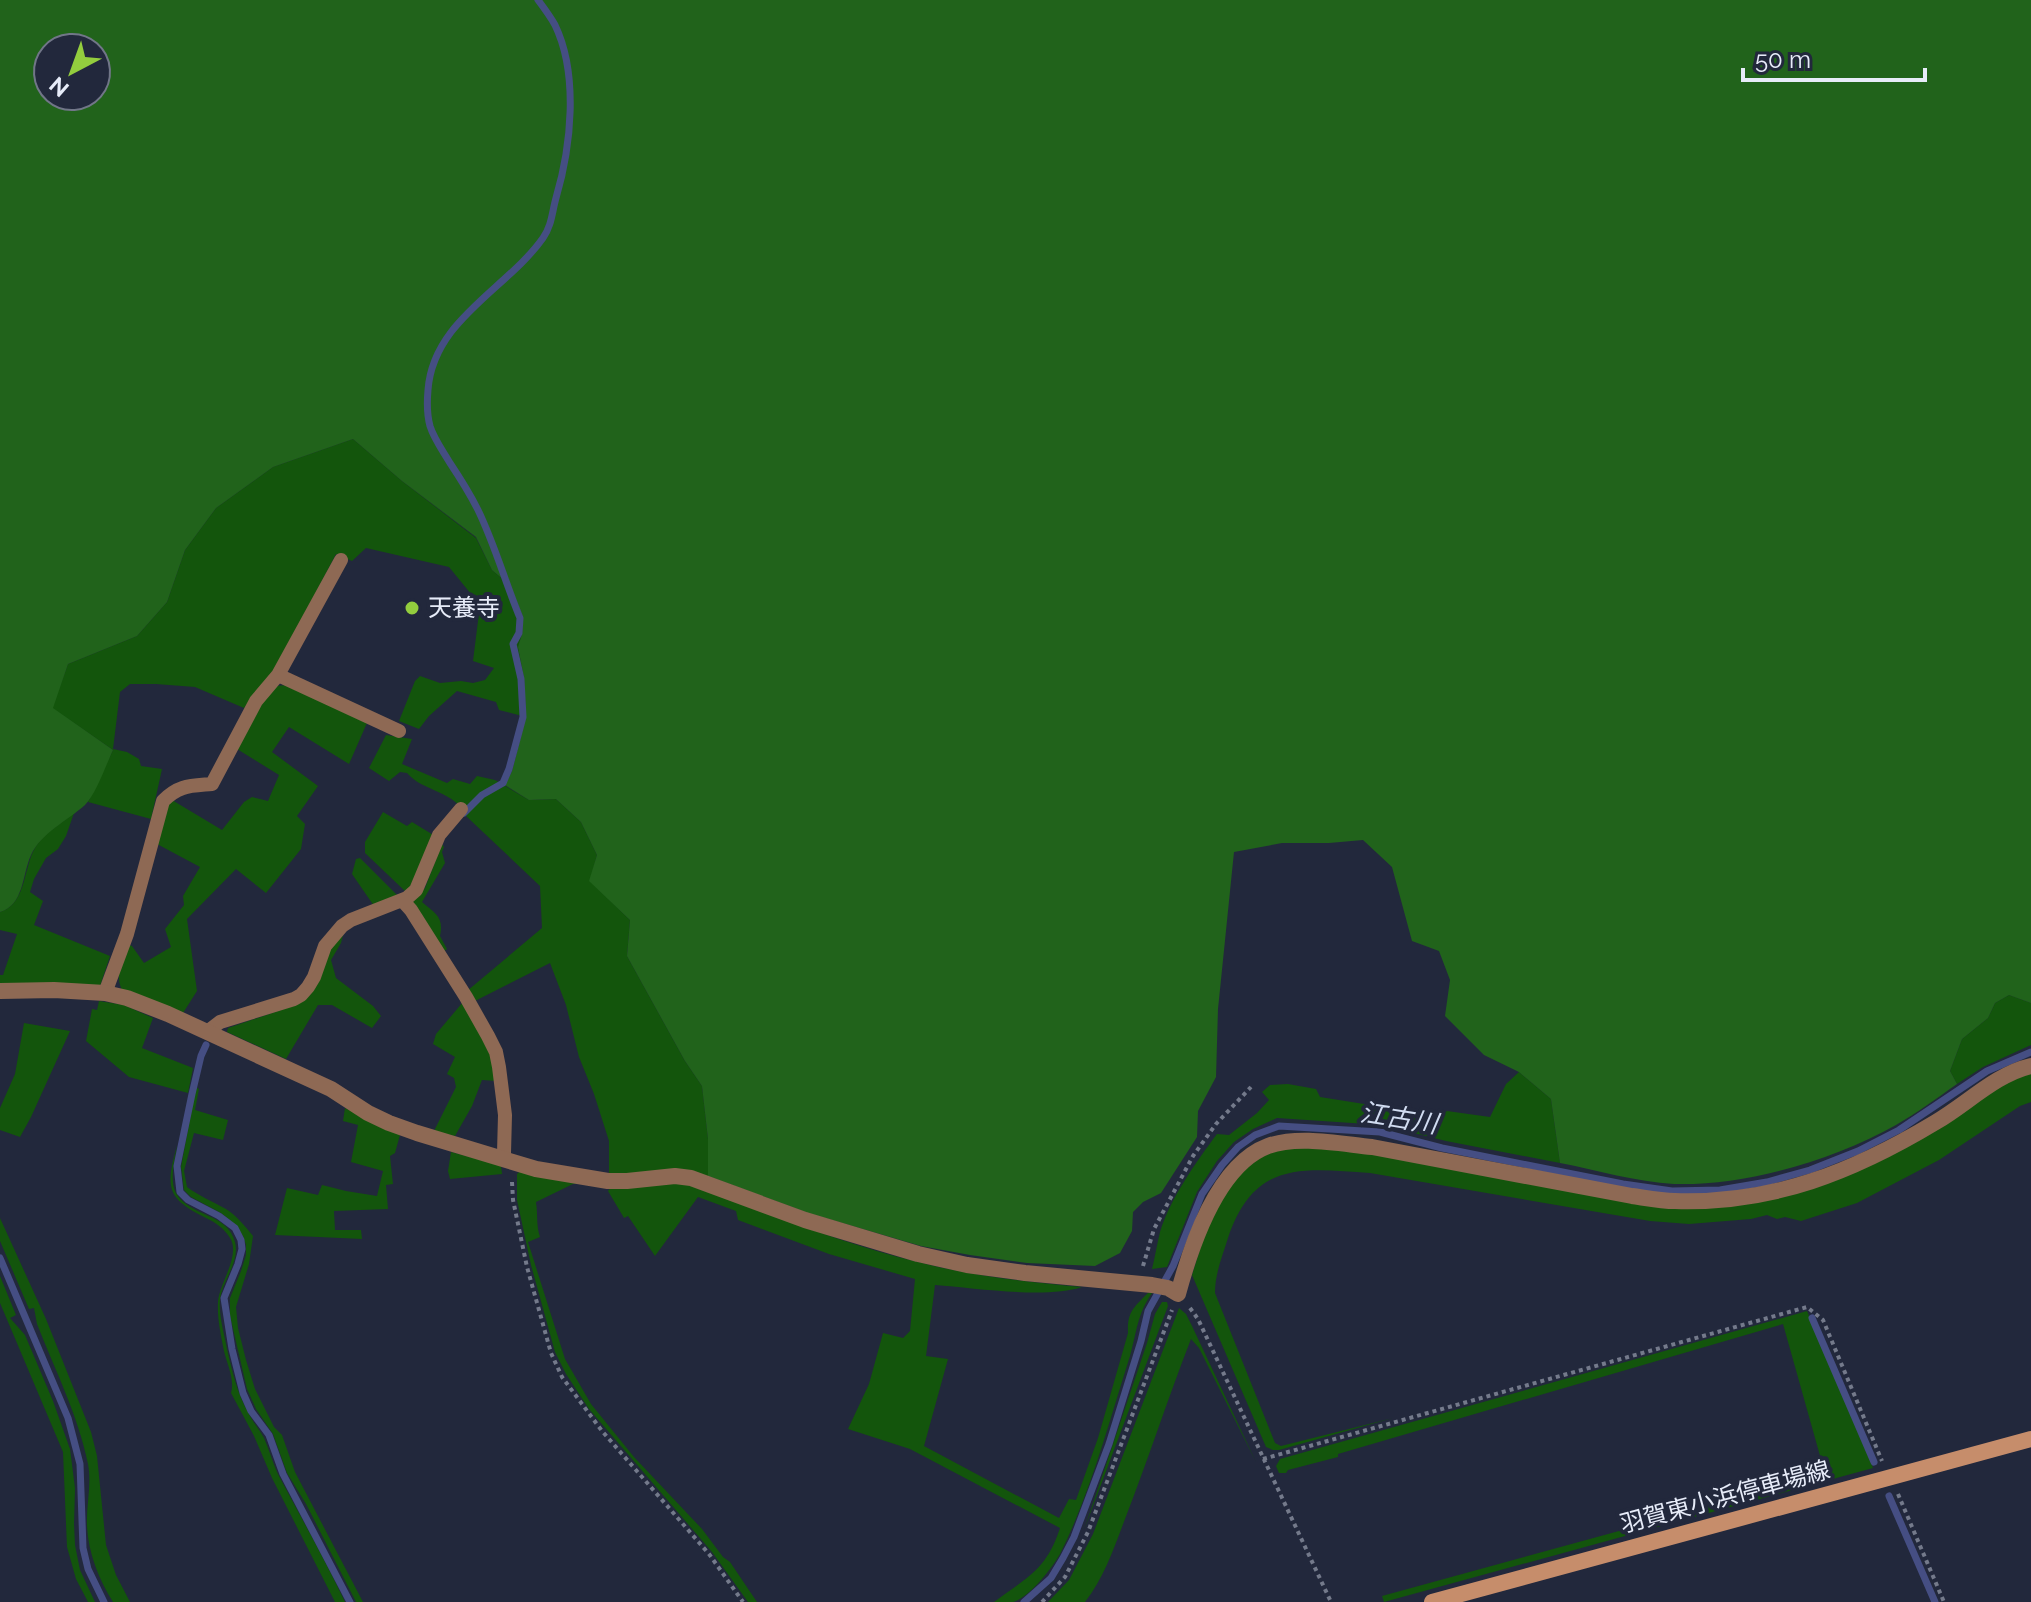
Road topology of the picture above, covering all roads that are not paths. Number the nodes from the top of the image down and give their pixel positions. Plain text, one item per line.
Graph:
1 (341, 560) dead end
2 (278, 675) junction
3 (399, 731) dead end
4 (461, 809) dead end
5 (402, 900) junction
6 (0, 991) edge
7 (105, 993) junction
8 (207, 1032) junction
9 (2031, 1066) edge
10 (505, 1160) junction
11 (2031, 1439) edge
12 (1432, 1602) edge

1 - 2 lane
2 - 3 lane
2 - 7 lane
4 - 5 lane
5 - 8 lane
5 - 10 lane
6 - 7 street
7 - 8 street
8 - 10 street
9 - 10 street
11 - 12 main road, 羽賀東小浜停車場線

